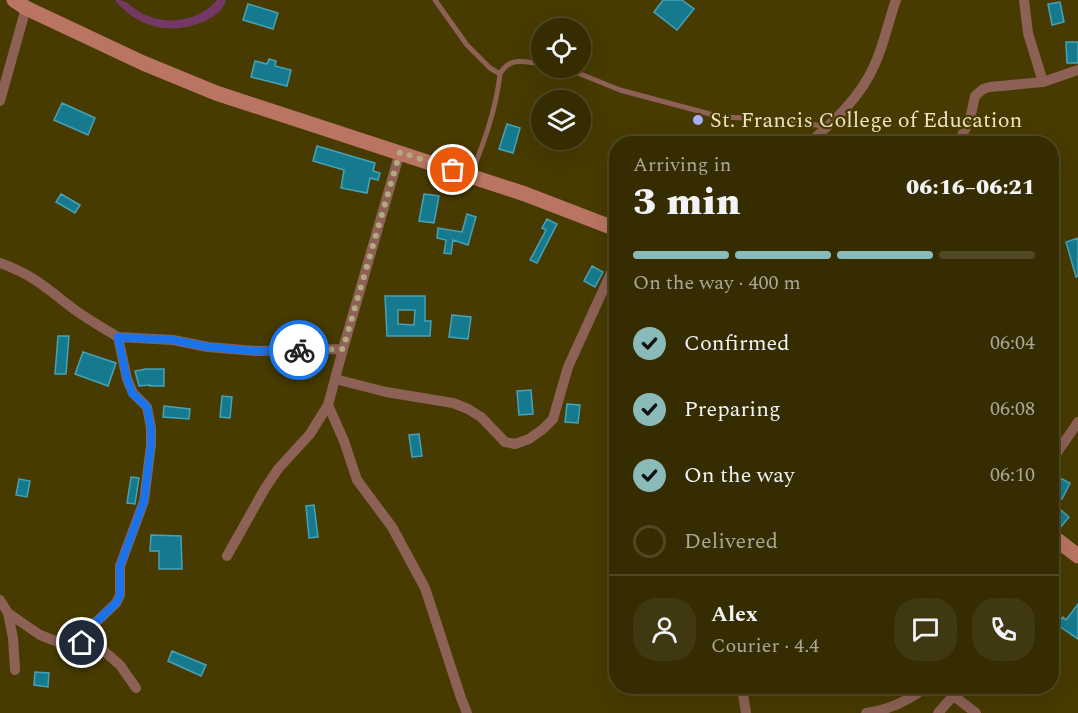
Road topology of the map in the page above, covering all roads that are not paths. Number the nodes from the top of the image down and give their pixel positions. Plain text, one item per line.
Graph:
1 (435, 0) edge
2 (896, 0) edge
3 (1024, 0) edge
4 (20, 4) edge
5 (531, 63) edge
6 (1078, 70) edge
7 (500, 74) junction
8 (590, 78) edge
9 (1043, 82) junction
10 (0, 101) edge
11 (827, 127) junction
12 (817, 136) edge
13 (962, 136) edge
14 (400, 152) junction
15 (470, 176) junction
16 (609, 226) edge
17 (0, 263) edge
18 (609, 277) edge
19 (118, 337) junction
20 (343, 349) junction
21 (335, 379) junction
22 (328, 405) junction
23 (1078, 422) edge
24 (1059, 450) edge
25 (1059, 541) edge
26 (227, 556) dead end
27 (1078, 556) edge
28 (0, 600) edge
29 (8, 613) junction
30 (94, 646) junction
31 (15, 670) dead end
32 (136, 688) dead end
33 (743, 694) edge
34 (917, 694) edge
35 (951, 694) edge
36 (953, 696) junction
37 (467, 713) edge
38 (746, 713) edge
39 (866, 713) edge
40 (938, 713) edge
41 (976, 713) edge

1 - 7 lane
2 - 11 street
3 - 9 street
4 - 10 street
4 - 14 main road
5 - 7 lane
6 - 9 street
7 - 15 lane
8 - 11 lane
9 - 13 street
11 - 12 street
14 - 15 main road
14 - 20 street
15 - 16 main road
17 - 19 street
18 - 21 street
19 - 20 street
19 - 30 street
20 - 21 street
21 - 22 street
22 - 26 street
22 - 37 street
23 - 24 street
25 - 27 main road
28 - 29 street
29 - 30 street
29 - 31 street
30 - 32 street
33 - 38 street
34 - 39 street
35 - 36 street
36 - 40 street
36 - 41 street

